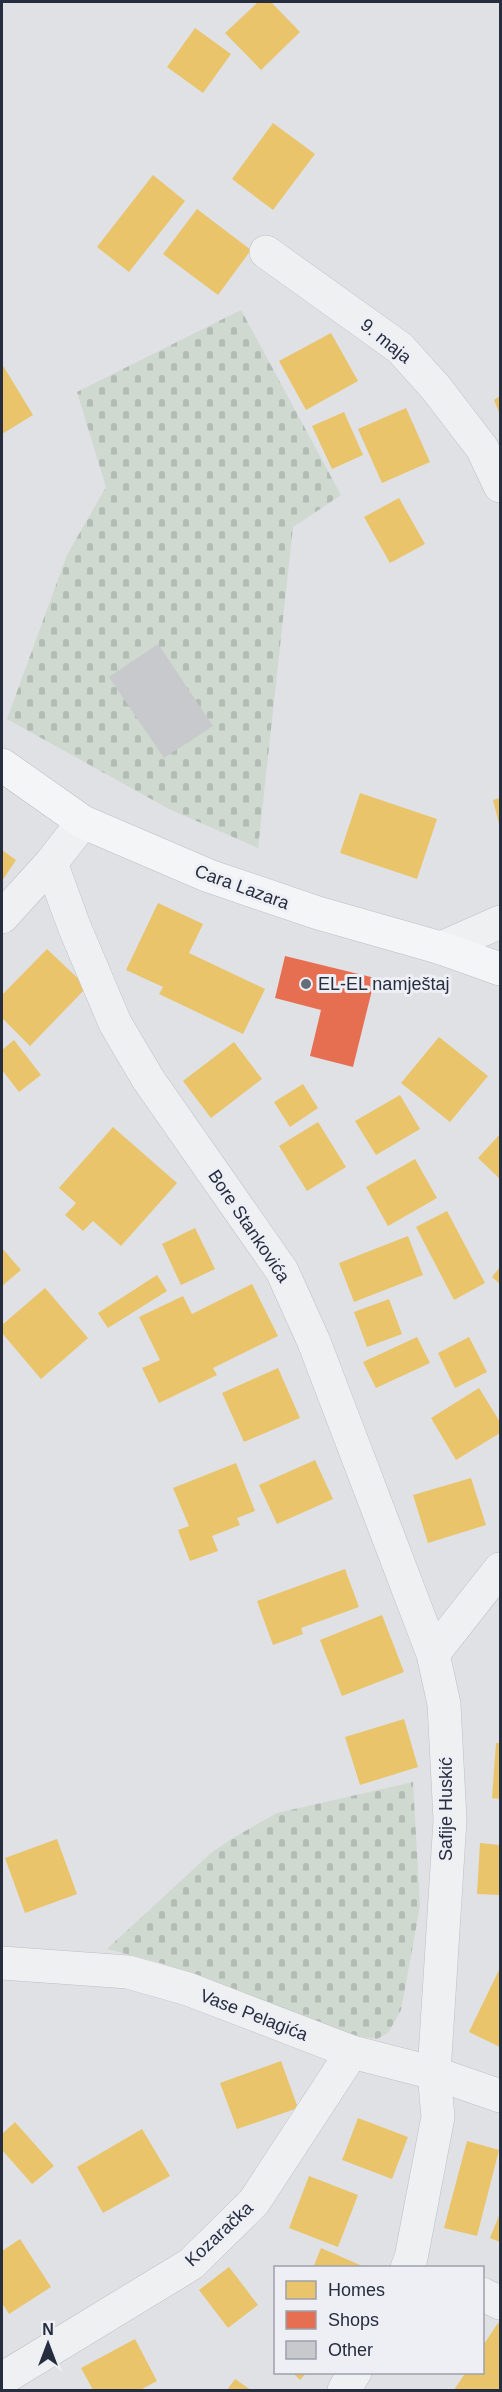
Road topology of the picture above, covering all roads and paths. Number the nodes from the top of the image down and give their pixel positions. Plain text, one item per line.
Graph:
1 (266, 252) dead end
2 (501, 486) edge
3 (2, 765) edge
4 (83, 822) junction
5 (51, 863) junction
6 (2, 917) edge
7 (501, 922) edge
8 (441, 948) junction
9 (501, 969) edge
10 (501, 1569) edge
11 (433, 1654) junction
12 (2, 1963) edge
13 (352, 2052) junction
14 (434, 2073) junction
15 (501, 2096) edge
16 (416, 2264) edge
17 (484, 2294) edge
18 (501, 2303) edge
19 (354, 2374) edge
20 (2, 2379) edge
21 (344, 2391) edge

1 - 2 street, 9. maja
3 - 4 main road, Cara Lazara
4 - 5 street
4 - 8 main road, Cara Lazara
5 - 6 street
5 - 11 street, Bore Stankovića
7 - 8 street
8 - 9 main road, Cara Lazara
10 - 11 street
11 - 14 street, Safije Huskić
12 - 13 street, Vase Pelagića
13 - 14 street, Vase Pelagića
13 - 20 street, Kozaračka
14 - 15 street, Vase Pelagića
14 - 16 street, Safije Huskić
17 - 18 street
19 - 21 street

